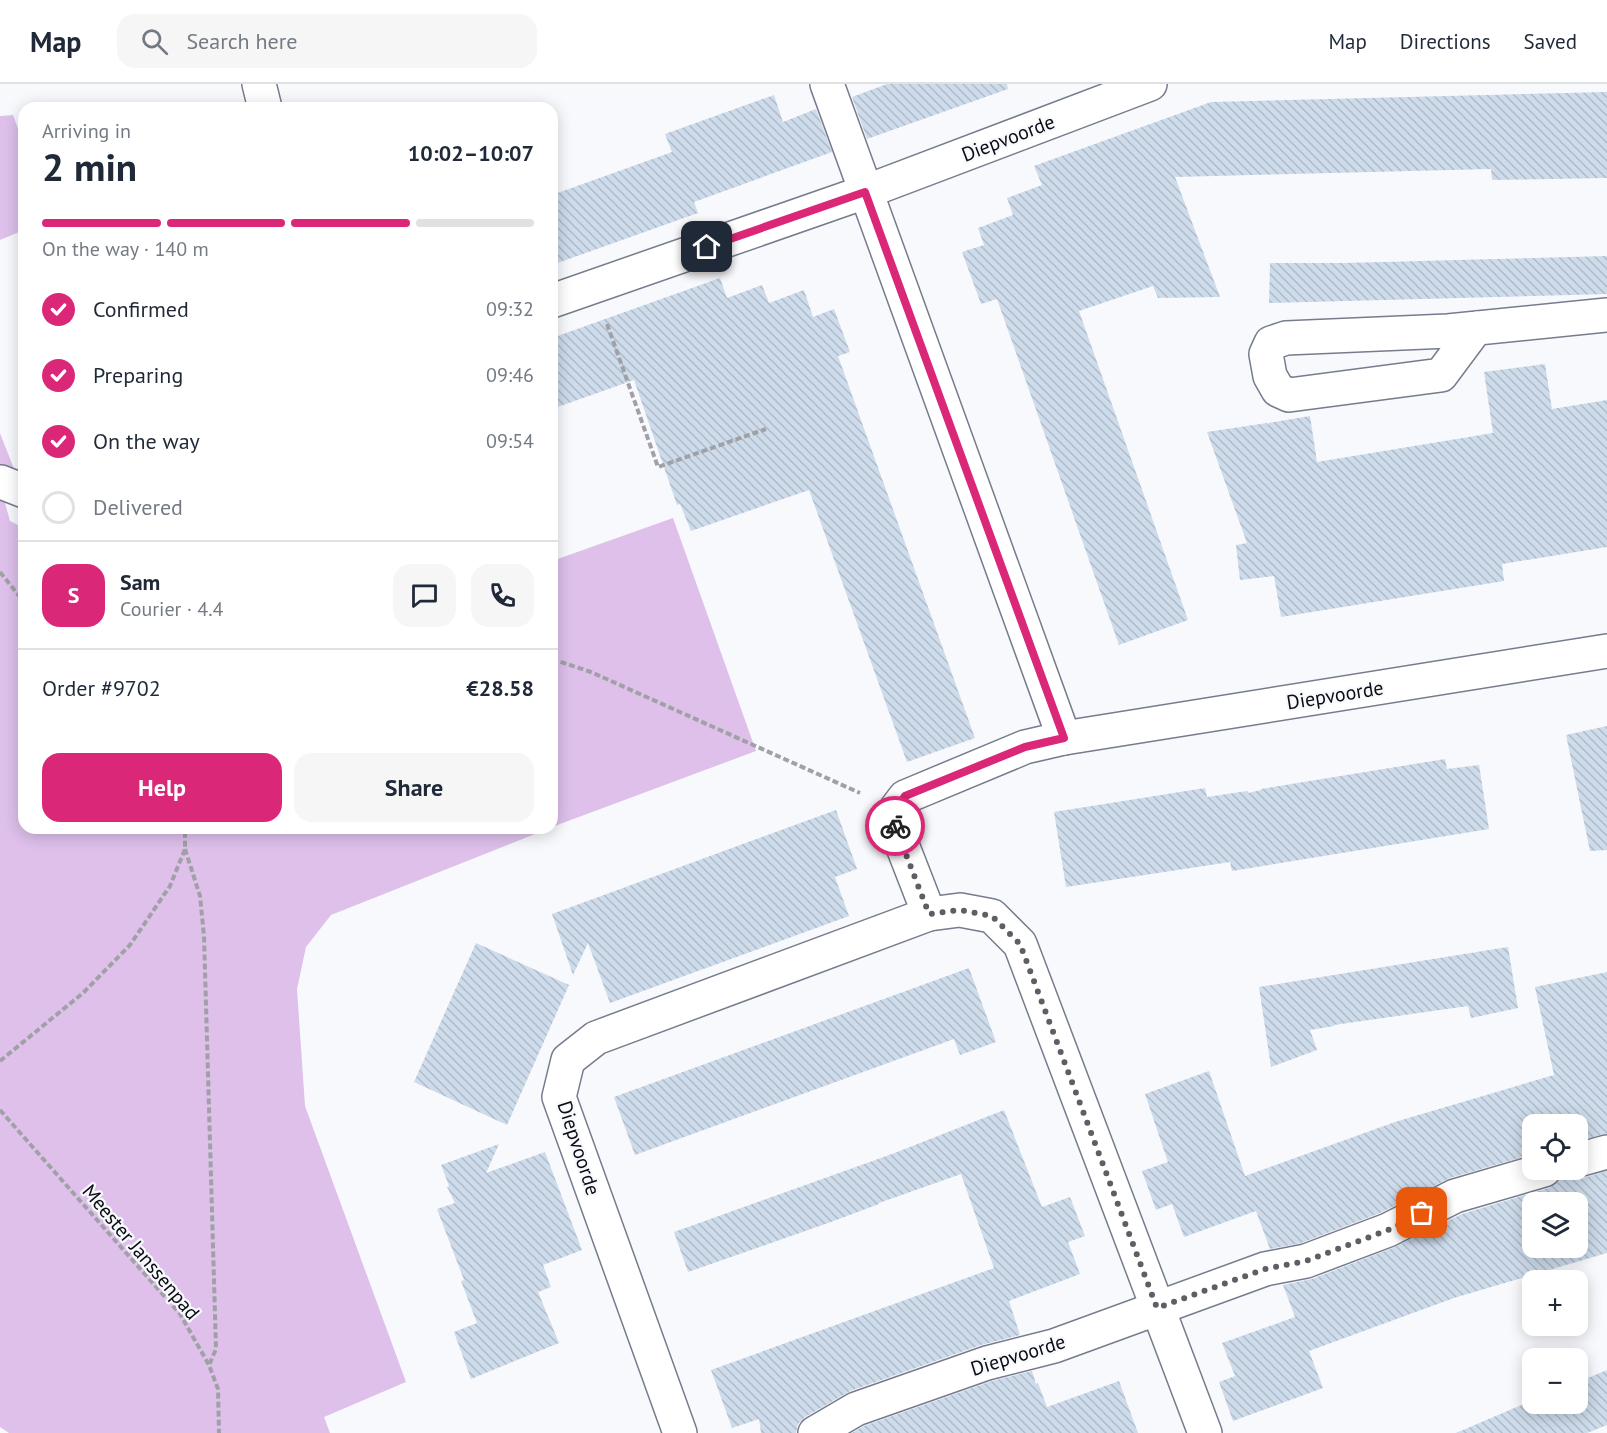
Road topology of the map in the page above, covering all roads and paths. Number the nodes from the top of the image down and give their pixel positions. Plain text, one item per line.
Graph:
1 (259, 84) edge
2 (826, 84) edge
3 (1150, 84) edge
4 (264, 102) edge
5 (865, 192) junction
6 (594, 287) junction
7 (558, 299) edge
8 (1607, 315) edge
9 (1476, 328) junction
10 (766, 429) dead end
11 (0, 573) edge
12 (18, 595) edge
13 (1607, 651) edge
14 (558, 662) edge
15 (1064, 738) junction
16 (896, 809) junction
17 (185, 834) edge
18 (185, 849) junction
19 (929, 914) junction
20 (0, 1061) edge
21 (0, 1110) edge
22 (1607, 1152) edge
23 (1588, 1157) edge
24 (1522, 1176) edge
25 (1157, 1308) junction
26 (208, 1365) junction
27 (219, 1433) edge
28 (680, 1433) edge
29 (814, 1433) edge
30 (1205, 1433) edge

1 - 4 street
2 - 5 street
3 - 5 street, Diepvoorde
5 - 6 street, Diepvoorde
5 - 15 street
6 - 7 street, Diepvoorde
6 - 10 path
8 - 9 street
9 - 9 street
11 - 12 path
13 - 15 street, Diepvoorde
14 - 16 path
15 - 16 street, Diepvoorde
16 - 19 street
17 - 18 path
18 - 20 path
18 - 26 path
19 - 25 street, Diepvoorde
19 - 28 street, Diepvoorde
21 - 26 path, Meester Janssenpad
22 - 23 street
24 - 25 street, Diepvoorde
25 - 29 street, Diepvoorde
25 - 30 street, Diepvoorde
26 - 27 path, Meester Janssenpad

